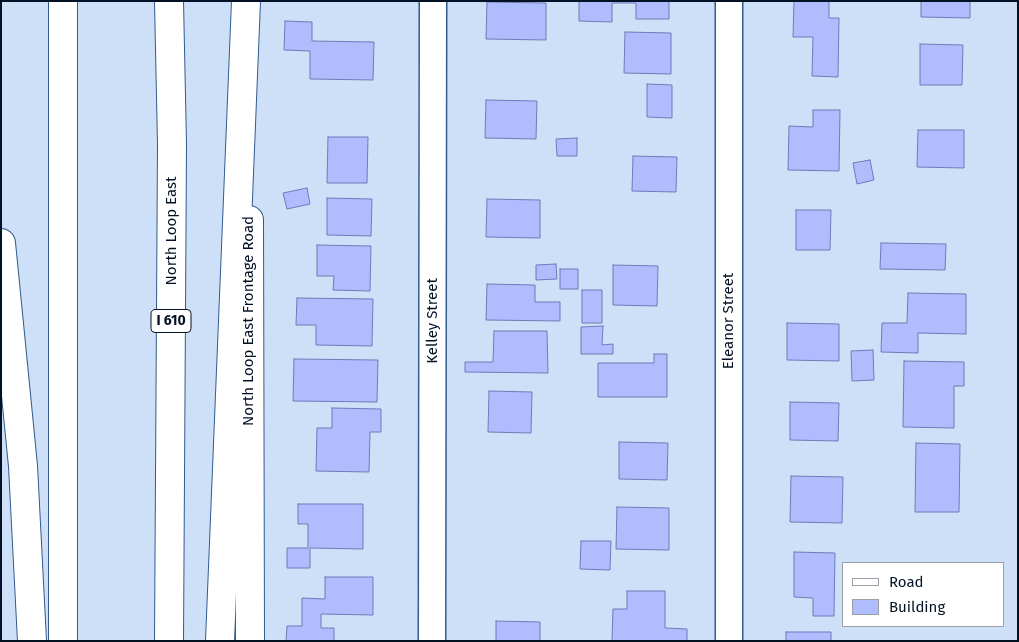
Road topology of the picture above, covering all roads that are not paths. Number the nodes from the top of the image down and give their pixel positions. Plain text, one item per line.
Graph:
1 (63, 1) edge
2 (169, 1) edge
3 (248, 1) edge
4 (433, 1) edge
5 (729, 1) edge
6 (1, 243) edge
7 (32, 641) edge
8 (63, 641) edge
9 (169, 641) edge
10 (220, 641) edge
11 (250, 641) edge
12 (432, 641) edge
13 (729, 641) edge

1 - 8 main road
2 - 9 main road, North Loop East / I 610
3 - 10 main road
3 - 11 main road, North Loop East Frontage Road
4 - 12 street, Kelley Street
5 - 13 street, Eleanor Street
6 - 7 main road

